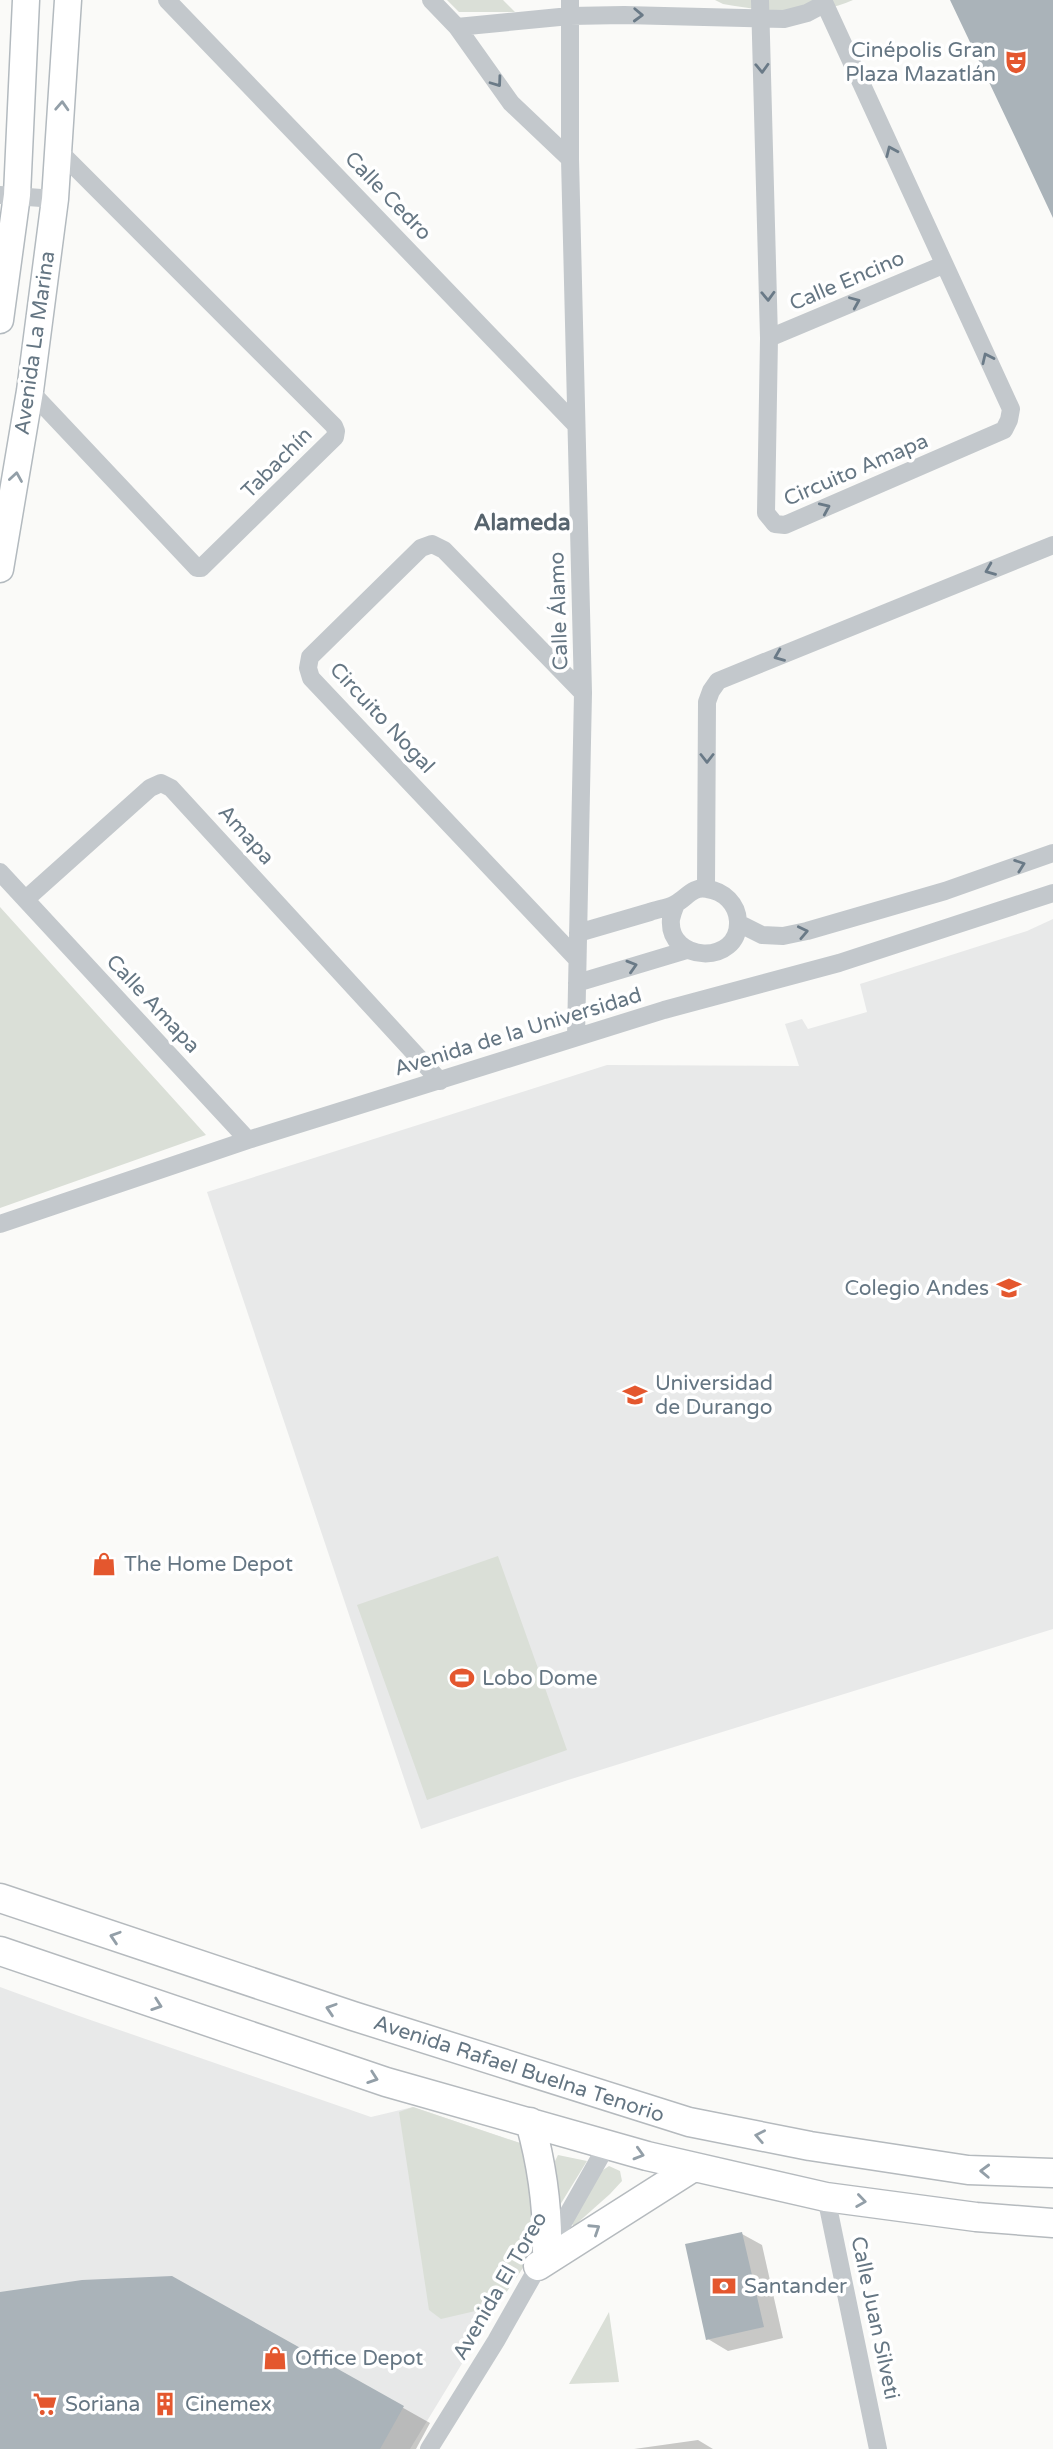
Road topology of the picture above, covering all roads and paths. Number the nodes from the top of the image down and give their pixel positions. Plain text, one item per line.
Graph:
1 (26, 0) edge
2 (68, 0) edge
3 (167, 0) edge
4 (430, 0) edge
5 (824, 2) edge
6 (570, 8) edge
7 (760, 9) edge
8 (457, 27) junction
9 (59, 151) junction
10 (570, 159) junction
11 (8, 195) edge
12 (55, 199) junction
13 (943, 265) junction
14 (0, 320) edge
15 (769, 338) junction
16 (30, 391) junction
17 (576, 425) junction
18 (1053, 545) edge
19 (0, 569) edge
20 (583, 693) junction
21 (1053, 853) edge
22 (0, 872) edge
23 (706, 888) junction
24 (1053, 893) edge
25 (26, 899) junction
26 (676, 904) junction
27 (738, 923) junction
28 (578, 933) junction
29 (687, 950) junction
30 (577, 960) junction
31 (577, 983) junction
32 (576, 1037) junction
33 (440, 1081) junction
34 (248, 1140) junction
35 (0, 1224) edge
36 (0, 1898) edge
37 (0, 1951) edge
38 (626, 2104) junction
39 (530, 2122) junction
40 (607, 2145) junction
41 (692, 2168) junction
42 (1053, 2173) edge
43 (827, 2197) junction
44 (1053, 2223) edge
45 (543, 2259) junction
46 (429, 2449) edge
47 (878, 2449) edge

1 - 11 main road, Avenida La Marina
9 -> 2 main road, Avenida La Marina
3 - 17 street, Calle Cedro
4 - 8 street
5 - 7 street
13 -> 5 street, Circuito Amapa
6 -> 7 street
6 - 8 street
6 - 10 street, Calle Álamo
7 -> 15 street, Circuito Amapa
8 -> 10 street
9 - 12 main road, Avenida La Marina
9 - 16 street, Tabachín
10 - 17 street, Calle Álamo
11 - 12 street
11 - 14 main road, Avenida La Marina
12 - 16 main road, Avenida La Marina
15 -> 13 street, Calle Encino
15 -> 13 street, Circuito Amapa
19 -> 16 main road, Avenida La Marina
17 - 20 street, Calle Álamo
18 -> 23 street
20 - 28 street, Calle Álamo
20 - 30 street, Circuito Nogal
27 -> 21 street
22 - 25 street
23 - 26 street
23 - 27 street
24 - 32 street, Avenida de la Universidad
25 - 33 street, Amapa
25 - 34 street, Calle Amapa
26 - 28 street
26 - 29 street
27 - 29 street
28 - 30 street, Calle Álamo
31 -> 29 street
30 - 31 street, Calle Álamo
31 - 32 street, Calle Álamo
32 - 33 street, Avenida de la Universidad
33 - 34 street, Avenida de la Universidad
34 - 35 street, Avenida de la Universidad
38 -> 36 main road, Avenida Rafael Buelna Tenorio
37 -> 39 main road, Avenida Rafael Buelna Tenorio
38 - 40 main road
42 -> 38 main road, Avenida Rafael Buelna Tenorio
39 - 40 main road, Avenida Rafael Buelna Tenorio
39 - 45 main road
40 -> 41 main road, Avenida Rafael Buelna Tenorio
40 - 45 street, Avenida El Toreo
41 - 43 main road, Avenida Rafael Buelna Tenorio
45 -> 41 main road
43 -> 44 main road, Avenida Rafael Buelna Tenorio
43 - 47 street, Calle Juan Silveti
45 - 46 street, Avenida El Toreo

